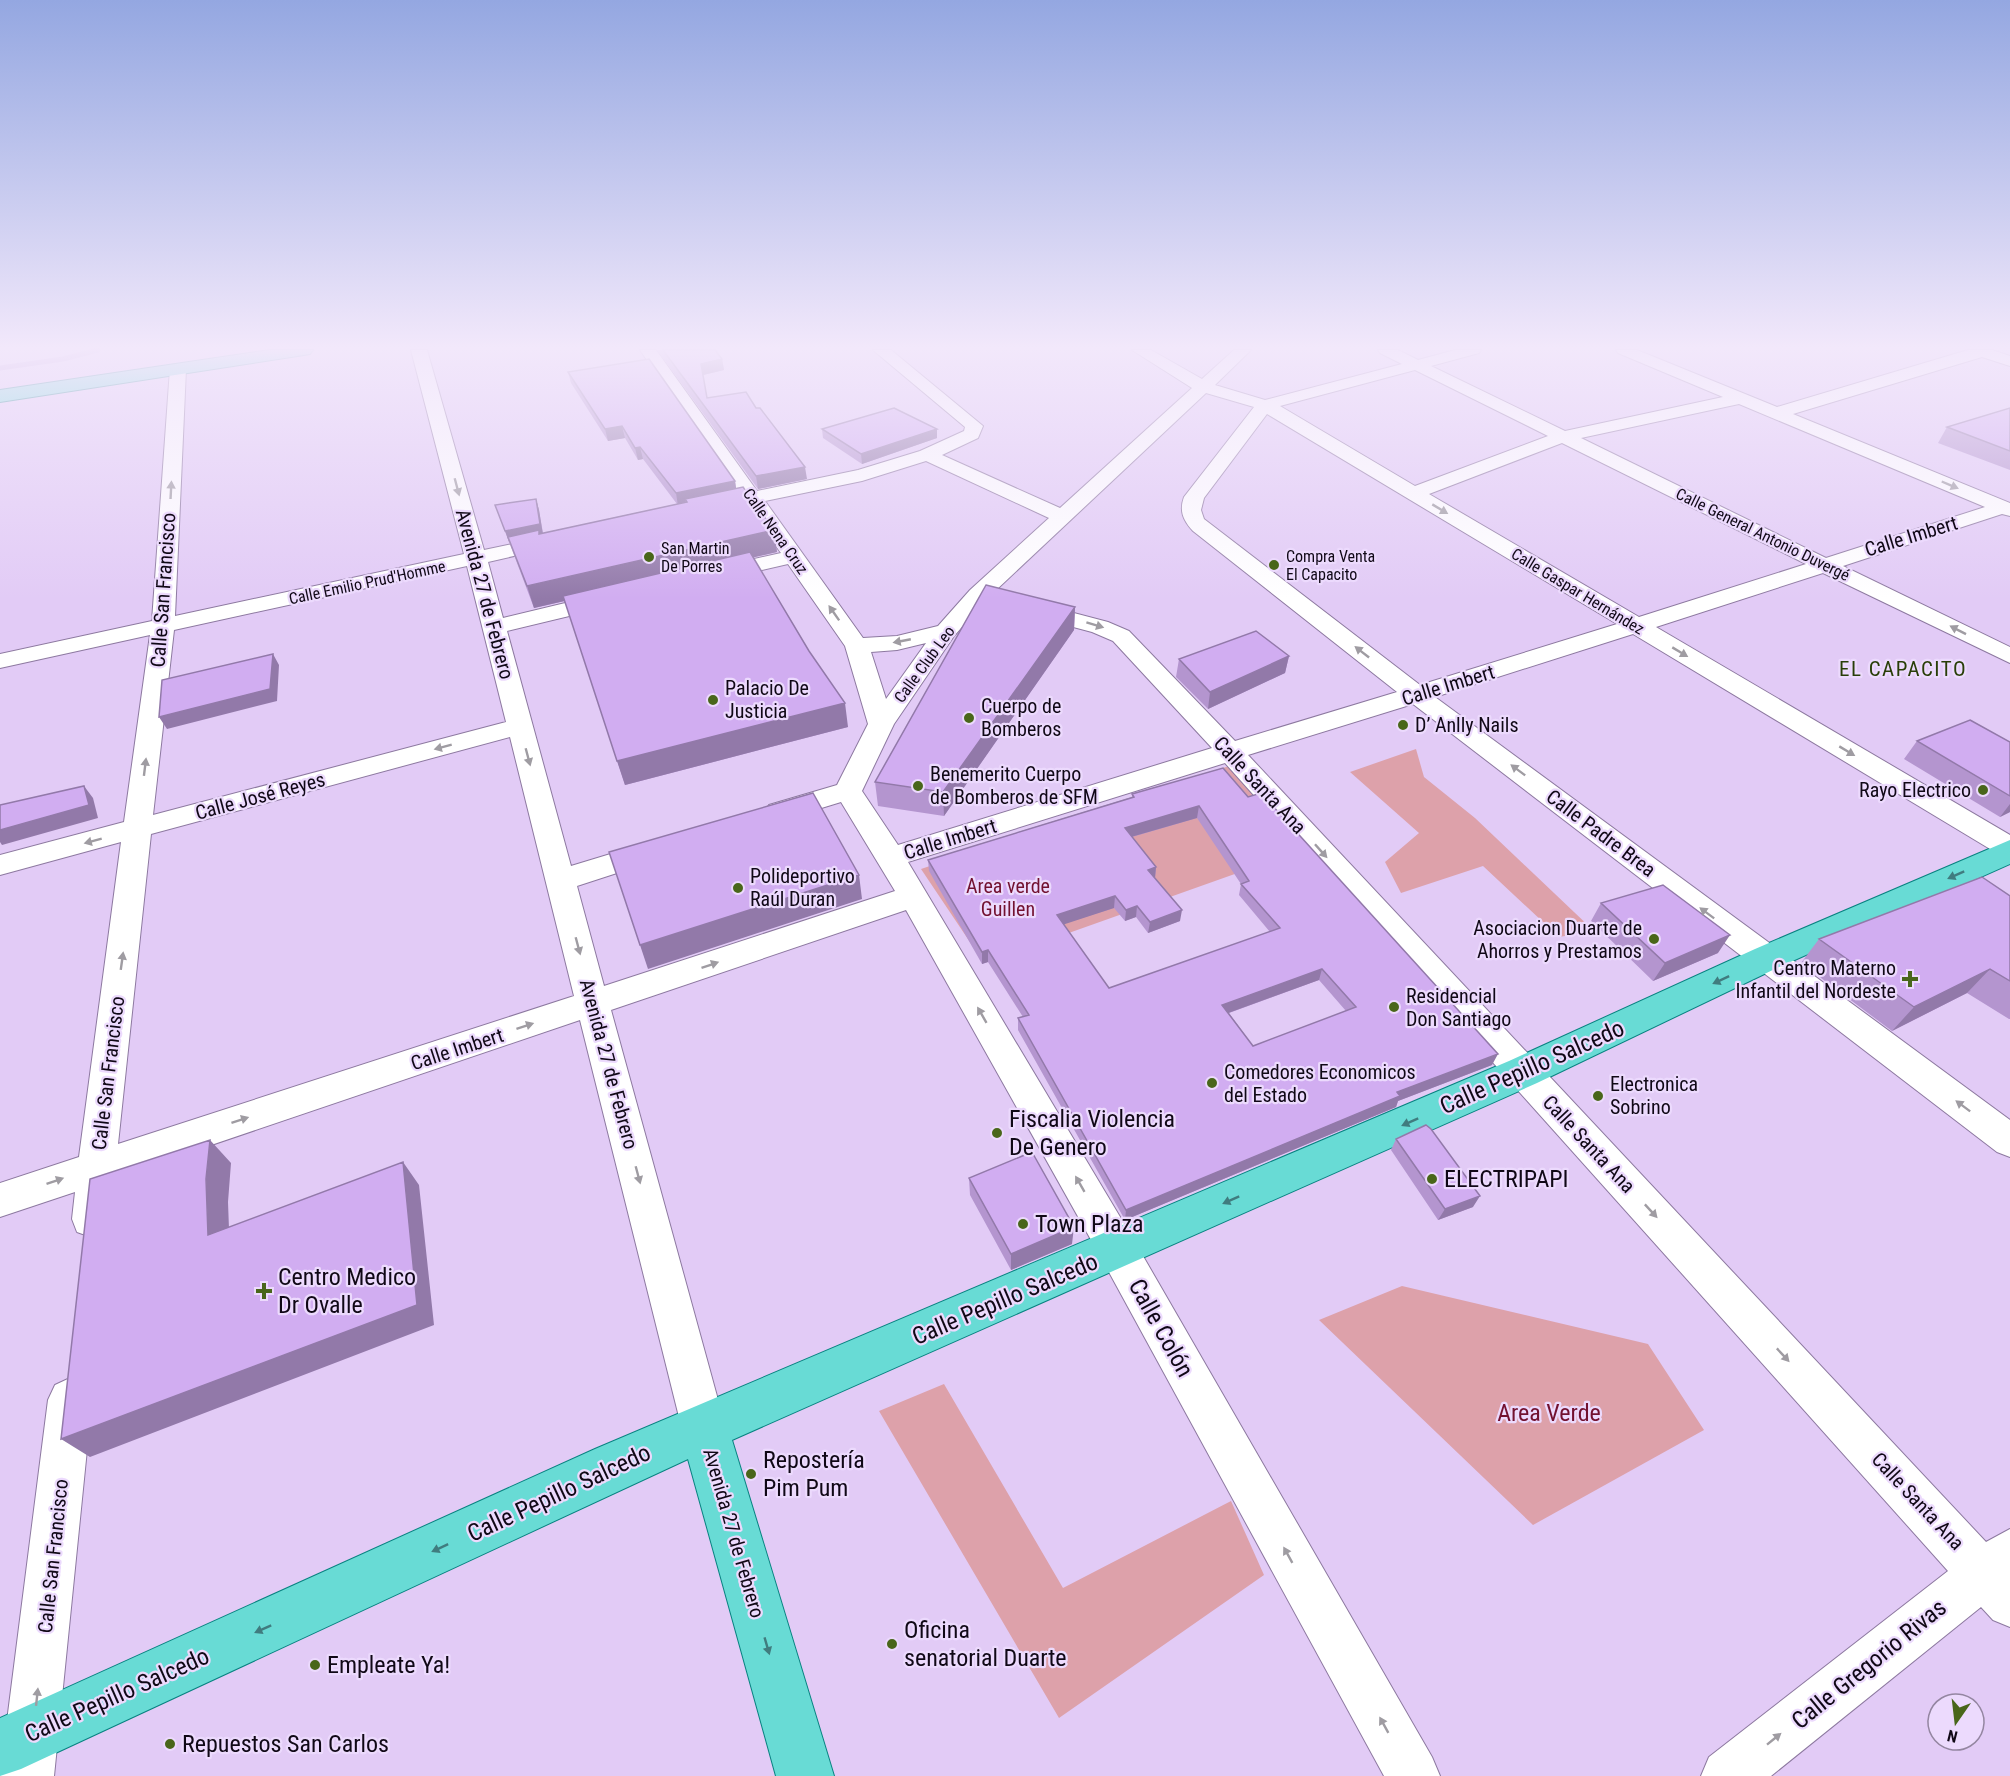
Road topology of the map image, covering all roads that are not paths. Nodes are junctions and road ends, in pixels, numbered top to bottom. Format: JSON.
{"nodes":[{"id":1,"x":174,"y":433,"type":"edge"},
{"id":2,"x":442,"y":433,"type":"edge"},
{"id":3,"x":707,"y":433,"type":"edge"},
{"id":4,"x":973,"y":433,"type":"edge"},
{"id":5,"x":1152,"y":433,"type":"edge"},
{"id":6,"x":1243,"y":433,"type":"edge"},
{"id":7,"x":1311,"y":433,"type":"edge"},
{"id":8,"x":1555,"y":433,"type":"edge"},
{"id":9,"x":1582,"y":433,"type":"edge"},
{"id":10,"x":1825,"y":433,"type":"edge"},
{"id":11,"x":1563,"y":437,"type":"junction"},
{"id":12,"x":927,"y":455,"type":"junction"},
{"id":13,"x":1413,"y":493,"type":"junction"},
{"id":14,"x":753,"y":497,"type":"junction"},
{"id":15,"x":2007,"y":508,"type":"edge"},
{"id":16,"x":695,"y":510,"type":"edge"},
{"id":17,"x":1060,"y":516,"type":"junction"},
{"id":18,"x":568,"y":538,"type":"edge"},
{"id":19,"x":794,"y":556,"type":"junction"},
{"id":20,"x":476,"y":558,"type":"junction"},
{"id":21,"x":1824,"y":563,"type":"junction"},
{"id":22,"x":702,"y":578,"type":"edge"},
{"id":23,"x":633,"y":594,"type":"edge"},
{"id":24,"x":978,"y":595,"type":"junction"},
{"id":25,"x":163,"y":626,"type":"junction"},
{"id":26,"x":1636,"y":626,"type":"junction"},
{"id":27,"x":494,"y":627,"type":"junction"},
{"id":28,"x":946,"y":632,"type":"junction"},
{"id":29,"x":857,"y":646,"type":"junction"},
{"id":30,"x":2010,"y":656,"type":"edge"},
{"id":31,"x":0,"y":661,"type":"edge"},
{"id":32,"x":1417,"y":694,"type":"junction"},
{"id":33,"x":881,"y":724,"type":"junction"},
{"id":34,"x":520,"y":726,"type":"junction"},
{"id":35,"x":1231,"y":753,"type":"junction"},
{"id":36,"x":848,"y":790,"type":"junction"},
{"id":37,"x":758,"y":818,"type":"edge"},
{"id":38,"x":138,"y":829,"type":"junction"},
{"id":39,"x":680,"y":843,"type":"edge"},
{"id":40,"x":2010,"y":849,"type":"edge"},
{"id":41,"x":891,"y":857,"type":"junction"},
{"id":42,"x":0,"y":865,"type":"edge"},
{"id":43,"x":561,"y":880,"type":"junction"},
{"id":44,"x":914,"y":896,"type":"junction"},
{"id":45,"x":1767,"y":958,"type":"junction"},
{"id":46,"x":593,"y":1004,"type":"junction"},
{"id":47,"x":1523,"y":1072,"type":"junction"},
{"id":48,"x":2010,"y":1141,"type":"edge"},
{"id":49,"x":97,"y":1167,"type":"junction"},
{"id":50,"x":0,"y":1200,"type":"edge"},
{"id":51,"x":87,"y":1250,"type":"edge"},
{"id":52,"x":1118,"y":1250,"type":"junction"},
{"id":53,"x":74,"y":1368,"type":"edge"},
{"id":54,"x":704,"y":1429,"type":"junction"},
{"id":55,"x":2001,"y":1576,"type":"edge"},
{"id":56,"x":20,"y":1753,"type":"edge"},
{"id":57,"x":805,"y":1776,"type":"edge"},
{"id":58,"x":1413,"y":1776,"type":"edge"},
{"id":59,"x":1728,"y":1776,"type":"edge"}],
"edges":[{"from":25,"to":1,"type":"street","name":"Calle San Francisco","one_way":true},
{"from":2,"to":20,"type":"street","name":"Avenida 27 de Febrero","one_way":true},
{"from":3,"to":14,"type":"street","name":"Calle Nena Cruz"},
{"from":4,"to":12,"type":"street"},
{"from":5,"to":17,"type":"street","name":"Calle Club Leo"},
{"from":32,"to":6,"type":"street","name":"Calle Padre Brea","one_way":true},
{"from":7,"to":13,"type":"street","name":"Calle Gaspar Hernández"},
{"from":8,"to":11,"type":"street","name":"Calle General Antonio Duvergé"},
{"from":9,"to":11,"type":"street"},
{"from":10,"to":15,"type":"street","one_way":true},
{"from":11,"to":13,"type":"street"},
{"from":11,"to":21,"type":"street","name":"Calle General Antonio Duvergé"},
{"from":12,"to":14,"type":"street"},
{"from":12,"to":17,"type":"street"},
{"from":13,"to":26,"type":"street","name":"Calle Gaspar Hernández","one_way":true},
{"from":14,"to":16,"type":"street"},
{"from":14,"to":19,"type":"street","name":"Calle Nena Cruz"},
{"from":15,"to":21,"type":"street","name":"Calle Imbert"},
{"from":17,"to":24,"type":"street","name":"Calle Club Leo"},
{"from":18,"to":20,"type":"street","name":"Calle Emilio Prud'Homme"},
{"from":19,"to":22,"type":"street"},
{"from":29,"to":19,"type":"street","name":"Calle Nena Cruz","one_way":true},
{"from":20,"to":25,"type":"street","name":"Calle Emilio Prud'Homme"},
{"from":20,"to":27,"type":"street","name":"Avenida 27 de Febrero"},
{"from":21,"to":26,"type":"street","name":"Calle Imbert"},
{"from":30,"to":21,"type":"street","name":"Calle General Antonio Duvergé","one_way":true},
{"from":23,"to":27,"type":"street"},
{"from":24,"to":28,"type":"street","name":"Calle Club Leo"},
{"from":24,"to":35,"type":"street","name":"Calle Santa Ana","one_way":true},
{"from":25,"to":31,"type":"street","name":"Calle Emilio Prud'Homme"},
{"from":38,"to":25,"type":"street","name":"Calle San Francisco","one_way":true},
{"from":26,"to":32,"type":"street","name":"Calle Imbert"},
{"from":26,"to":40,"type":"street","name":"Calle Gaspar Hernández","one_way":true},
{"from":27,"to":34,"type":"street","name":"Avenida 27 de Febrero"},
{"from":28,"to":29,"type":"street","one_way":true},
{"from":28,"to":33,"type":"street","name":"Calle Club Leo"},
{"from":29,"to":33,"type":"street","name":"Calle Nena Cruz"},
{"from":32,"to":35,"type":"street","name":"Calle Imbert"},
{"from":45,"to":32,"type":"street","name":"Calle Padre Brea","one_way":true},
{"from":33,"to":36,"type":"street","name":"Calle Club Leo"},
{"from":34,"to":38,"type":"street","name":"Calle José Reyes","one_way":true},
{"from":34,"to":43,"type":"street","name":"Avenida 27 de Febrero","one_way":true},
{"from":35,"to":41,"type":"street","name":"Calle Imbert"},
{"from":35,"to":47,"type":"street","name":"Calle Santa Ana","one_way":true},
{"from":36,"to":37,"type":"street"},
{"from":36,"to":41,"type":"street","name":"Calle Colón"},
{"from":38,"to":42,"type":"street","name":"Calle José Reyes","one_way":true},
{"from":49,"to":38,"type":"street","name":"Calle San Francisco","one_way":true},
{"from":39,"to":43,"type":"street"},
{"from":40,"to":45,"type":"main road","name":"Calle Pepillo Salcedo","one_way":true},
{"from":41,"to":44,"type":"street","name":"Calle Colón"},
{"from":43,"to":46,"type":"street","name":"Avenida 27 de Febrero","one_way":true},
{"from":46,"to":44,"type":"street","name":"Calle Imbert","one_way":true},
{"from":52,"to":44,"type":"street","name":"Calle Colón","one_way":true},
{"from":45,"to":47,"type":"main road","name":"Calle Pepillo Salcedo","one_way":true},
{"from":48,"to":45,"type":"street","name":"Calle Padre Brea","one_way":true},
{"from":49,"to":46,"type":"street","name":"Calle Imbert","one_way":true},
{"from":46,"to":54,"type":"street","name":"Avenida 27 de Febrero","one_way":true},
{"from":47,"to":52,"type":"main road","name":"Calle Pepillo Salcedo","one_way":true},
{"from":47,"to":55,"type":"street","name":"Calle Santa Ana","one_way":true},
{"from":50,"to":49,"type":"street","name":"Calle Imbert","one_way":true},
{"from":49,"to":51,"type":"street","name":"Calle San Francisco"},
{"from":52,"to":54,"type":"main road","name":"Calle Pepillo Salcedo"},
{"from":58,"to":52,"type":"street","name":"Calle Colón","one_way":true},
{"from":56,"to":53,"type":"street","name":"Calle San Francisco","one_way":true},
{"from":54,"to":56,"type":"main road","name":"Calle Pepillo Salcedo","one_way":true},
{"from":54,"to":57,"type":"main road","name":"Avenida 27 de Febrero","one_way":true},
{"from":59,"to":55,"type":"street","name":"Calle Gregorio Rivas","one_way":true}]}
